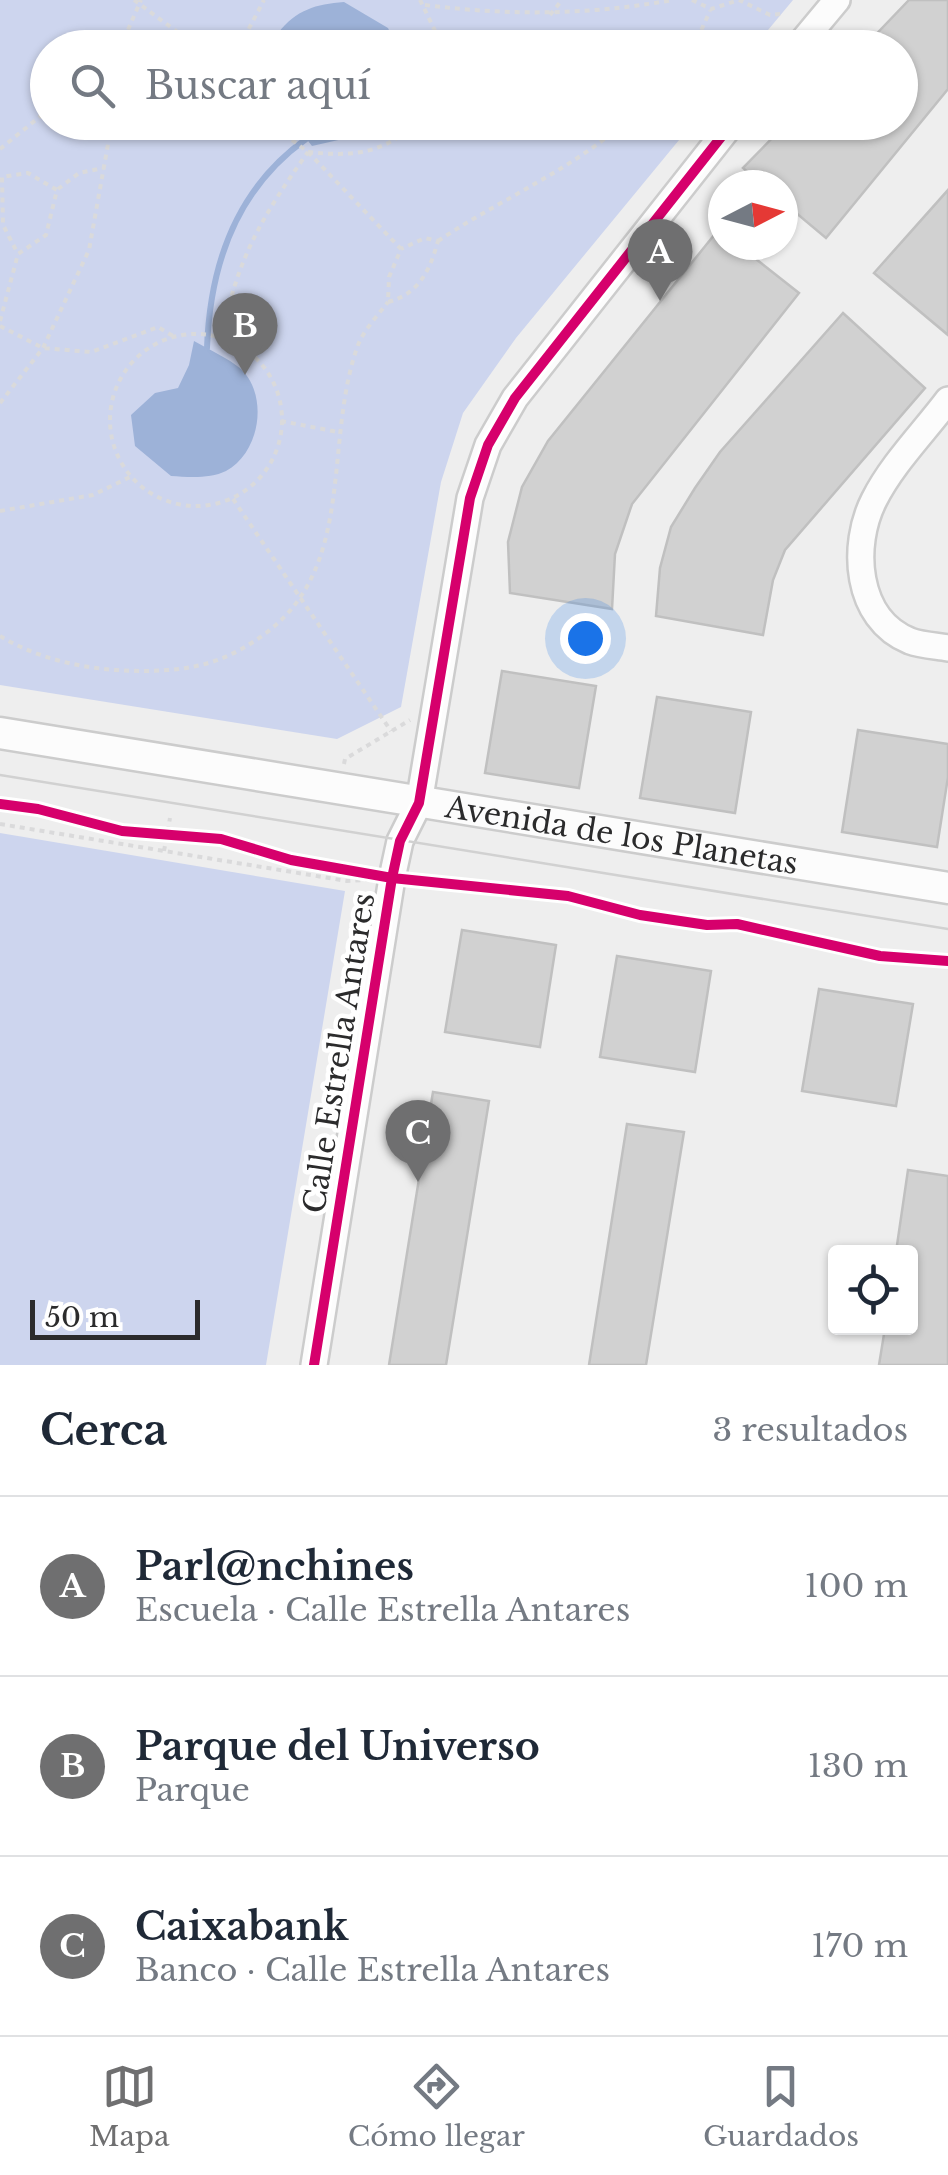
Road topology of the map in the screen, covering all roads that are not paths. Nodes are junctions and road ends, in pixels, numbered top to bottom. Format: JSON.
{"nodes":[{"id":1,"x":838,"y":0,"type":"edge"},
{"id":2,"x":812,"y":30,"type":"edge"},
{"id":3,"x":720,"y":140,"type":"edge"},
{"id":4,"x":948,"y":400,"type":"edge"},
{"id":5,"x":948,"y":648,"type":"edge"},
{"id":6,"x":0,"y":734,"type":"edge"},
{"id":7,"x":419,"y":803,"type":"junction"},
{"id":8,"x":948,"y":888,"type":"edge"},
{"id":9,"x":314,"y":1365,"type":"edge"}],
"edges":[{"from":1,"to":2,"type":"street"},
{"from":3,"to":7,"type":"street","name":"Calle Estrella Antares"},
{"from":4,"to":5,"type":"street"},
{"from":6,"to":7,"type":"street","name":"Avenida de los Planetas"},
{"from":7,"to":8,"type":"street","name":"Avenida de los Planetas"},
{"from":7,"to":9,"type":"street","name":"Calle Estrella Antares"}]}
